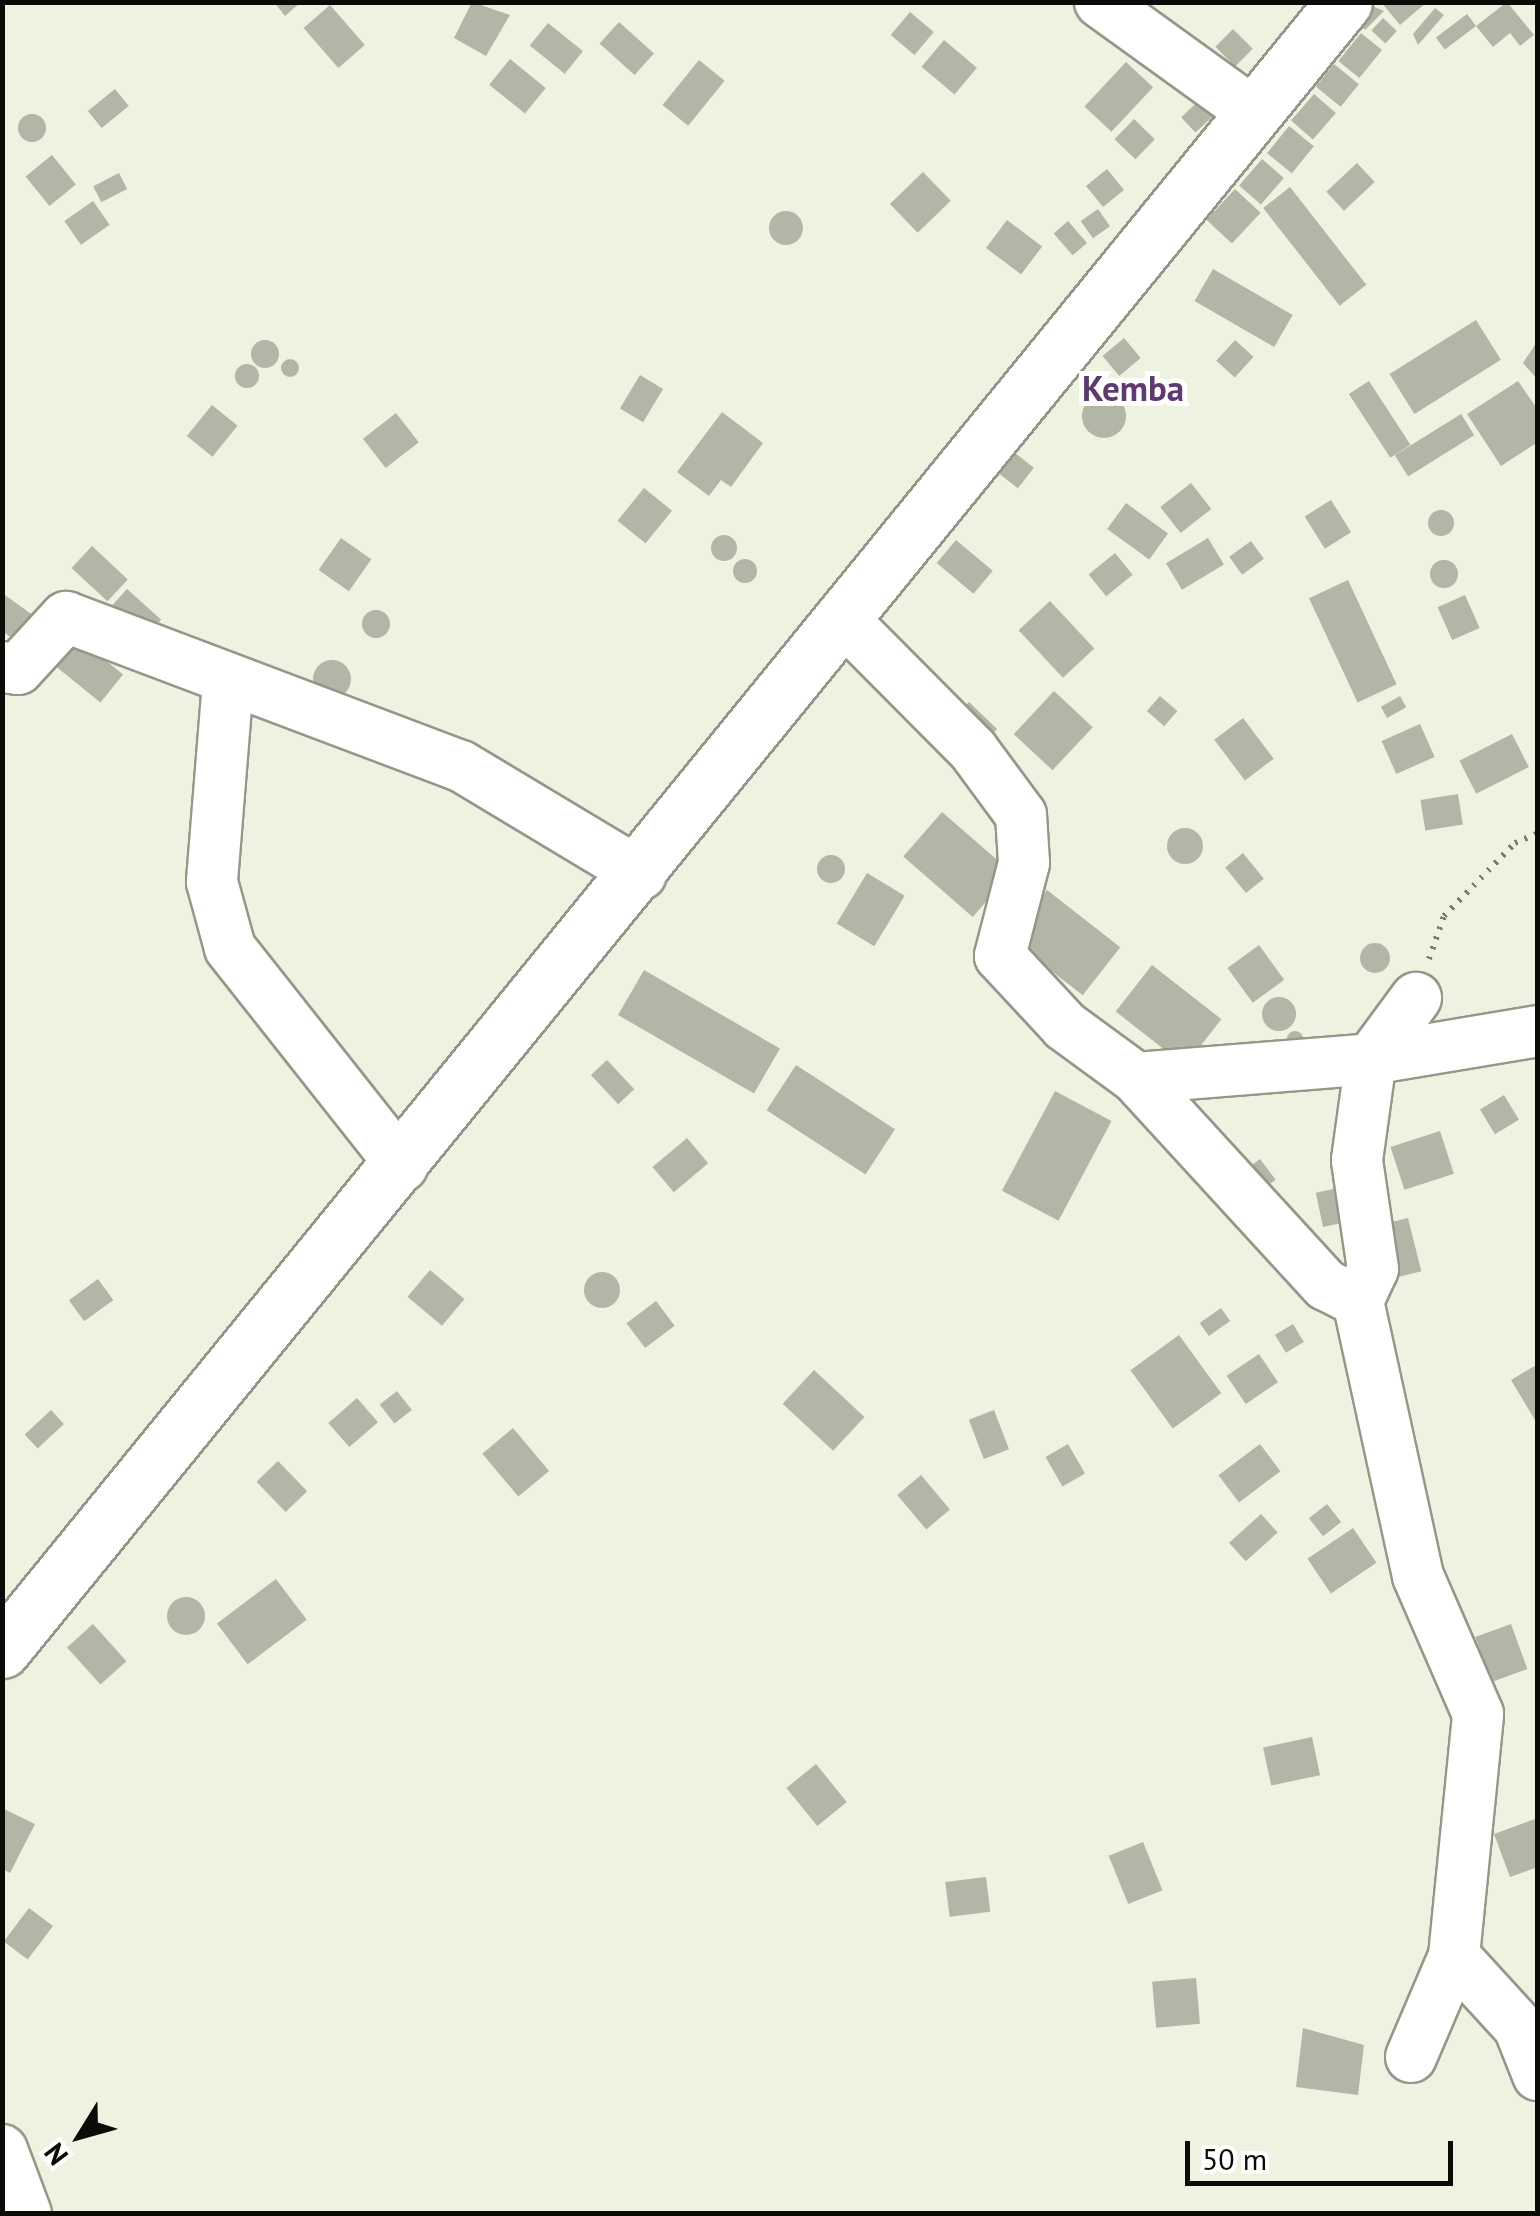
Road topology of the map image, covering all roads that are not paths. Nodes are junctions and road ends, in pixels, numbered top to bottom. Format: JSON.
{"nodes":[{"id":1,"x":1100,"y":2,"type":"edge"},
{"id":2,"x":1344,"y":2,"type":"edge"},
{"id":3,"x":1251,"y":112,"type":"junction"},
{"id":4,"x":841,"y":617,"type":"junction"},
{"id":5,"x":2,"y":667,"type":"edge"},
{"id":6,"x":228,"y":682,"type":"junction"},
{"id":7,"x":641,"y":874,"type":"junction"},
{"id":8,"x":1416,"y":998,"type":"road end"},
{"id":9,"x":1538,"y":1031,"type":"edge"},
{"id":10,"x":1371,"y":1059,"type":"junction"},
{"id":11,"x":1136,"y":1078,"type":"junction"},
{"id":12,"x":402,"y":1166,"type":"junction"},
{"id":13,"x":1358,"y":1301,"type":"junction"},
{"id":14,"x":2,"y":1650,"type":"edge"},
{"id":15,"x":1454,"y":1956,"type":"junction"},
{"id":16,"x":1411,"y":2057,"type":"dead end"},
{"id":17,"x":1538,"y":2075,"type":"edge"},
{"id":18,"x":2,"y":2150,"type":"edge"},
{"id":19,"x":26,"y":2214,"type":"edge"}],
"edges":[{"from":1,"to":3,"type":"street"},
{"from":2,"to":3,"type":"main road"},
{"from":3,"to":4,"type":"main road"},
{"from":4,"to":7,"type":"main road"},
{"from":4,"to":11,"type":"street"},
{"from":5,"to":6,"type":"street"},
{"from":6,"to":7,"type":"street"},
{"from":6,"to":12,"type":"street"},
{"from":7,"to":12,"type":"main road"},
{"from":8,"to":10,"type":"street"},
{"from":9,"to":10,"type":"street"},
{"from":10,"to":11,"type":"street"},
{"from":10,"to":13,"type":"street"},
{"from":11,"to":13,"type":"street"},
{"from":12,"to":14,"type":"main road"},
{"from":13,"to":15,"type":"street"},
{"from":15,"to":16,"type":"street"},
{"from":15,"to":17,"type":"street"},
{"from":18,"to":19,"type":"street"}]}
